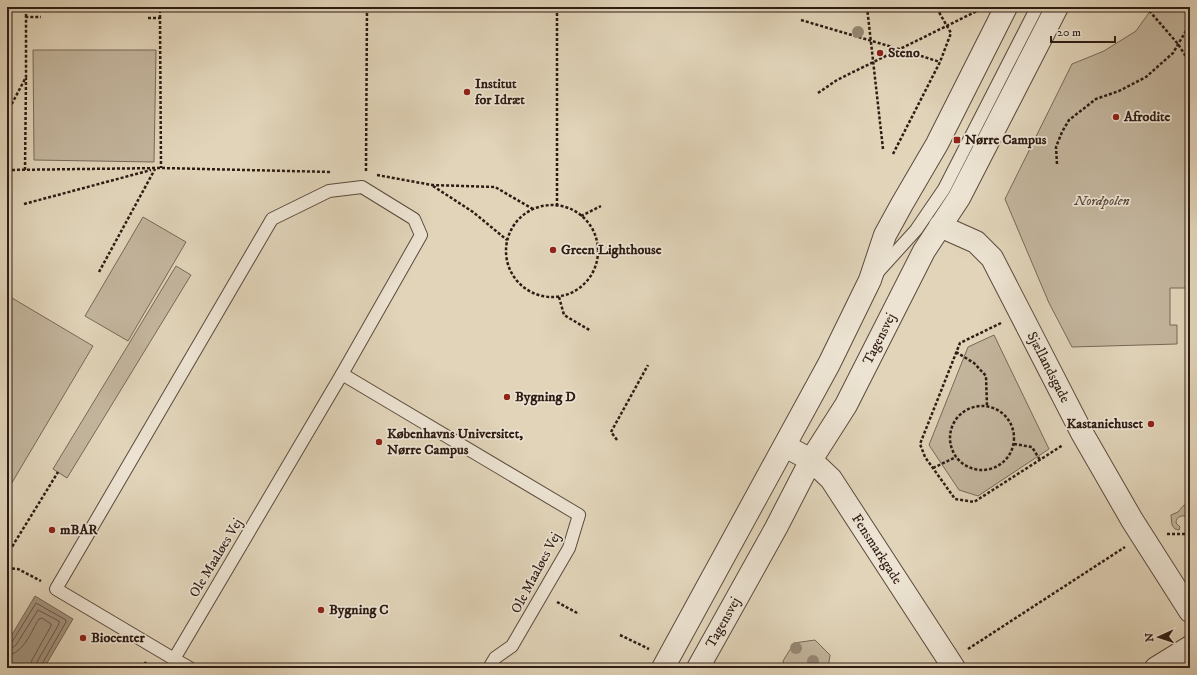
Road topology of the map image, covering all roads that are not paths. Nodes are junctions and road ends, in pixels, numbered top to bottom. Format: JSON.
{"nodes":[{"id":1,"x":1006,"y":7,"type":"edge"},
{"id":2,"x":1038,"y":7,"type":"edge"},
{"id":3,"x":1057,"y":7,"type":"edge"},
{"id":4,"x":940,"y":226,"type":"junction"},
{"id":5,"x":870,"y":280,"type":"junction"},
{"id":6,"x":342,"y":374,"type":"junction"},
{"id":7,"x":785,"y":446,"type":"junction"},
{"id":8,"x":811,"y":460,"type":"junction"},
{"id":9,"x":1190,"y":611,"type":"edge"},
{"id":10,"x":1190,"y":647,"type":"edge"},
{"id":11,"x":174,"y":659,"type":"junction"},
{"id":12,"x":665,"y":664,"type":"edge"},
{"id":13,"x":952,"y":664,"type":"edge"},
{"id":14,"x":190,"y":668,"type":"edge"},
{"id":15,"x":489,"y":668,"type":"edge"},
{"id":16,"x":698,"y":668,"type":"edge"},
{"id":17,"x":1156,"y":668,"type":"edge"}],
"edges":[{"from":1,"to":5,"type":"street"},
{"from":2,"to":5,"type":"lane"},
{"from":3,"to":4,"type":"street","name":"Tagensvej"},
{"from":4,"to":8,"type":"street","name":"Tagensvej"},
{"from":4,"to":9,"type":"street","name":"Sjællandsgade"},
{"from":5,"to":7,"type":"street"},
{"from":6,"to":11,"type":"lane","name":"Ole Maaløes Vej"},
{"from":6,"to":11,"type":"lane","name":"Ole Maaløes Vej"},
{"from":6,"to":15,"type":"lane","name":"Ole Maaløes Vej"},
{"from":7,"to":8,"type":"street","name":"Fensmarkgade"},
{"from":7,"to":12,"type":"street"},
{"from":8,"to":13,"type":"street","name":"Fensmarkgade"},
{"from":8,"to":16,"type":"street","name":"Tagensvej"},
{"from":10,"to":17,"type":"street"},
{"from":11,"to":14,"type":"lane"}]}
